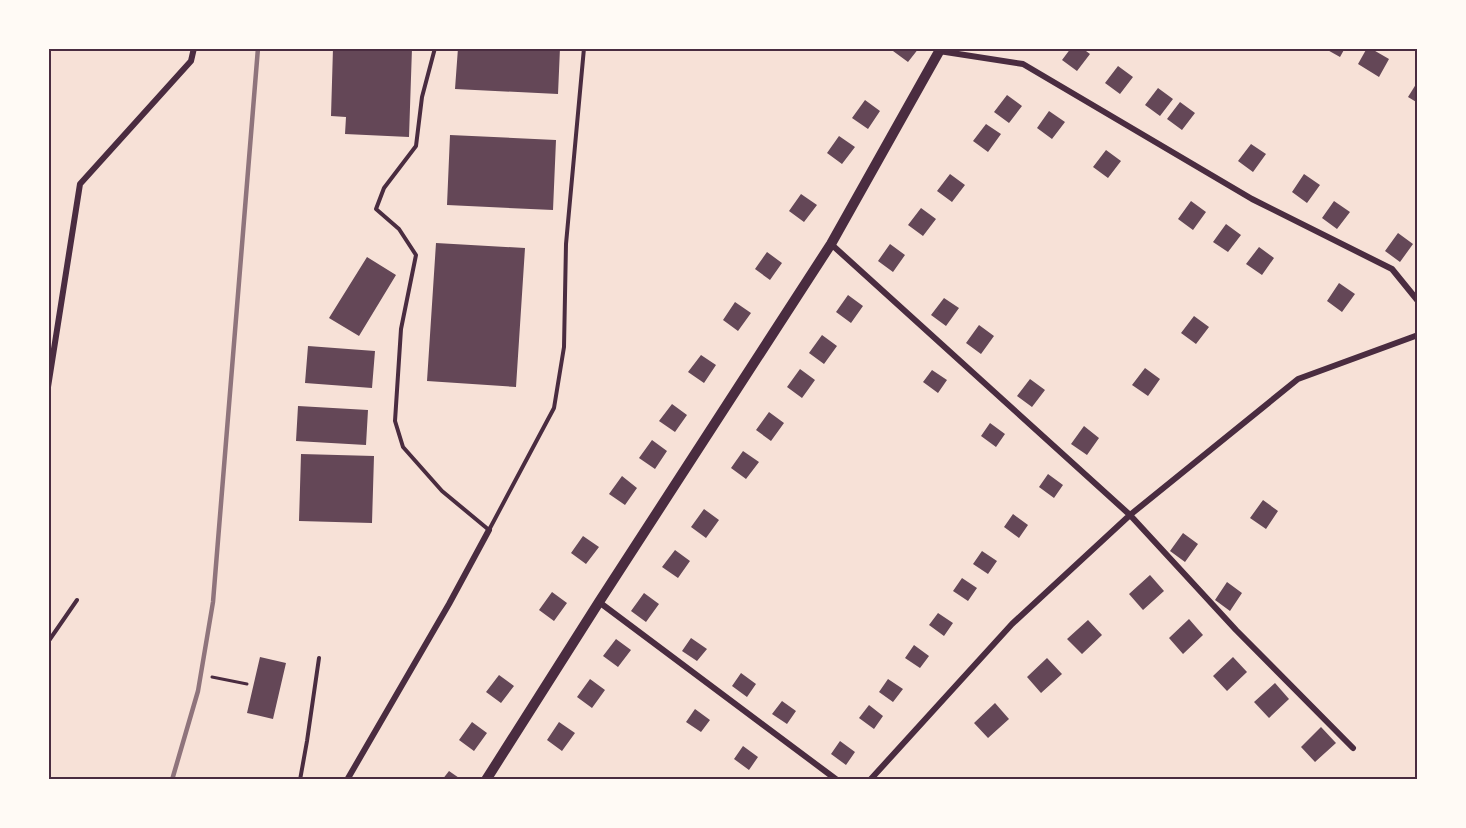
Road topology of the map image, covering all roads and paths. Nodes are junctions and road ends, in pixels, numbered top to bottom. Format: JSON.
{"nodes":[{"id":1,"x":189,"y":48,"type":"edge"},
{"id":2,"x":194,"y":48,"type":"edge"},
{"id":3,"x":435,"y":48,"type":"edge"},
{"id":4,"x":584,"y":48,"type":"edge"},
{"id":5,"x":940,"y":50,"type":"edge"},
{"id":6,"x":191,"y":61,"type":"junction"},
{"id":7,"x":831,"y":244,"type":"junction"},
{"id":8,"x":1418,"y":301,"type":"edge"},
{"id":9,"x":1418,"y":335,"type":"edge"},
{"id":10,"x":48,"y":387,"type":"edge"},
{"id":11,"x":1130,"y":515,"type":"junction"},
{"id":12,"x":489,"y":530,"type":"junction"},
{"id":13,"x":76,"y":600,"type":"dead end"},
{"id":14,"x":599,"y":602,"type":"junction"},
{"id":15,"x":48,"y":642,"type":"edge"},
{"id":16,"x":319,"y":657,"type":"dead end"},
{"id":17,"x":212,"y":677,"type":"dead end"},
{"id":18,"x":247,"y":684,"type":"dead end"},
{"id":19,"x":1353,"y":748,"type":"dead end"},
{"id":20,"x":300,"y":780,"type":"edge"},
{"id":21,"x":347,"y":780,"type":"edge"},
{"id":22,"x":486,"y":780,"type":"edge"},
{"id":23,"x":837,"y":780,"type":"edge"},
{"id":24,"x":870,"y":780,"type":"edge"}],
"edges":[{"from":1,"to":6,"type":"street"},
{"from":2,"to":6,"type":"street"},
{"from":3,"to":12,"type":"lane"},
{"from":4,"to":12,"type":"lane"},
{"from":5,"to":7,"type":"main road"},
{"from":5,"to":8,"type":"street"},
{"from":6,"to":10,"type":"street"},
{"from":7,"to":11,"type":"street"},
{"from":7,"to":14,"type":"main road"},
{"from":9,"to":11,"type":"street"},
{"from":11,"to":19,"type":"street"},
{"from":11,"to":24,"type":"street"},
{"from":12,"to":21,"type":"street"},
{"from":13,"to":15,"type":"lane"},
{"from":14,"to":22,"type":"main road"},
{"from":14,"to":23,"type":"street"},
{"from":16,"to":20,"type":"lane"},
{"from":17,"to":18,"type":"path"}]}
